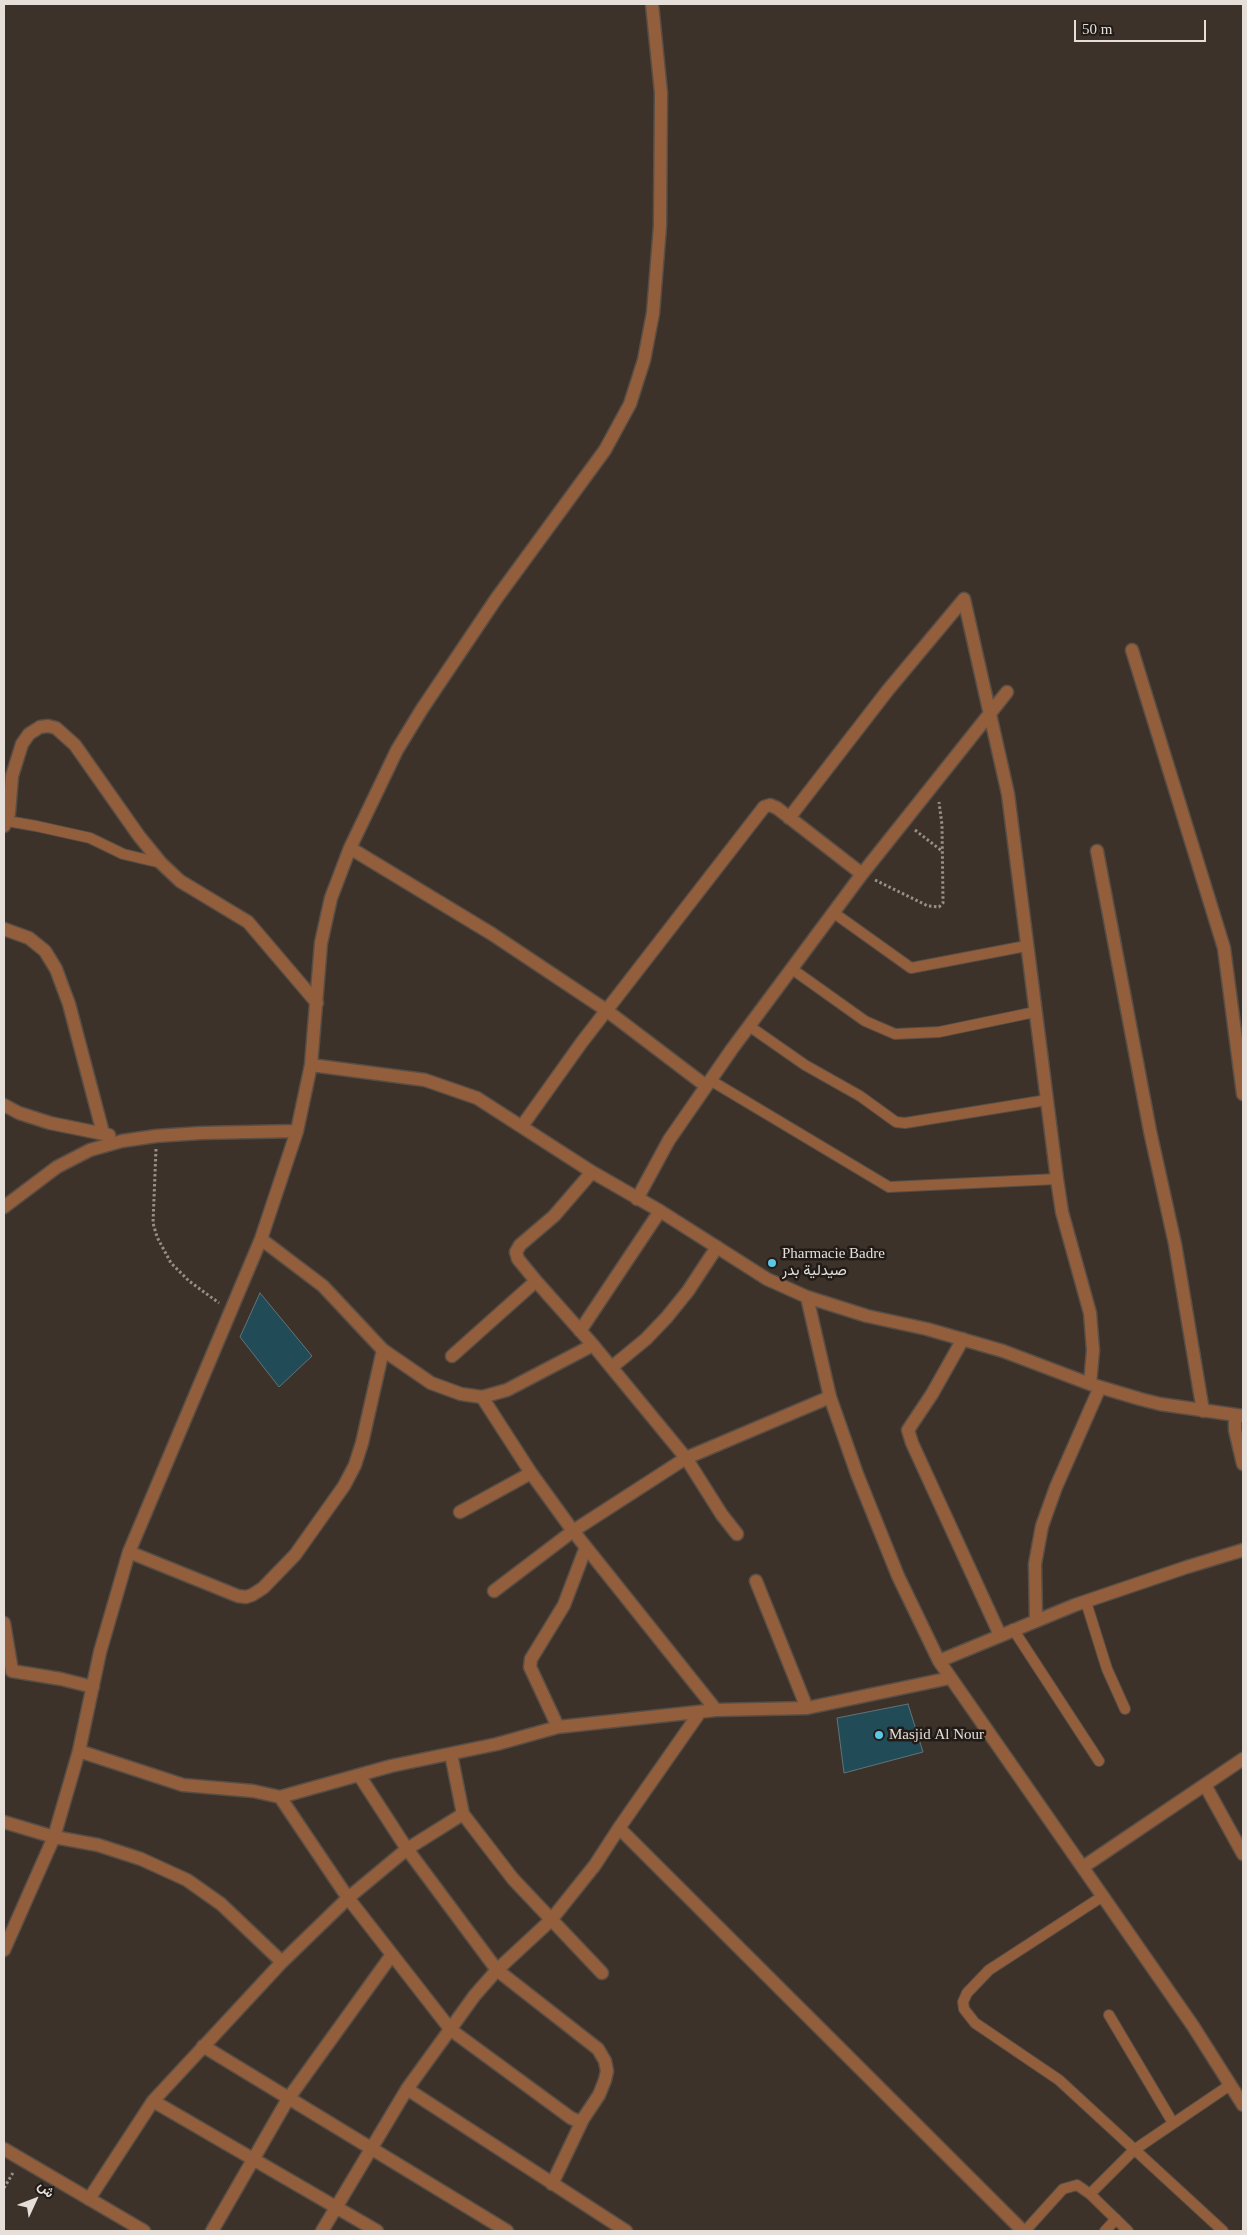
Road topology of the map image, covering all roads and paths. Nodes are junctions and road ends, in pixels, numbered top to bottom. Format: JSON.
{"nodes":[{"id":1,"x":652,"y":4,"type":"edge"},
{"id":2,"x":1132,"y":650,"type":"dead end"},
{"id":3,"x":1007,"y":692,"type":"dead end"},
{"id":4,"x":991,"y":712,"type":"junction"},
{"id":5,"x":936,"y":781,"type":"junction"},
{"id":6,"x":789,"y":818,"type":"junction"},
{"id":7,"x":905,"y":822,"type":"junction"},
{"id":8,"x":5,"y":824,"type":"edge"},
{"id":9,"x":350,"y":848,"type":"junction"},
{"id":10,"x":1097,"y":850,"type":"dead end"},
{"id":11,"x":942,"y":851,"type":"junction"},
{"id":12,"x":161,"y":863,"type":"junction"},
{"id":13,"x":862,"y":874,"type":"junction"},
{"id":14,"x":834,"y":913,"type":"junction"},
{"id":15,"x":4,"y":930,"type":"edge"},
{"id":16,"x":1026,"y":946,"type":"junction"},
{"id":17,"x":792,"y":969,"type":"junction"},
{"id":18,"x":317,"y":1003,"type":"junction"},
{"id":19,"x":606,"y":1010,"type":"junction"},
{"id":20,"x":1035,"y":1012,"type":"junction"},
{"id":21,"x":749,"y":1026,"type":"junction"},
{"id":22,"x":311,"y":1065,"type":"junction"},
{"id":23,"x":708,"y":1083,"type":"junction"},
{"id":24,"x":1243,"y":1094,"type":"edge"},
{"id":25,"x":1047,"y":1100,"type":"junction"},
{"id":26,"x":4,"y":1105,"type":"edge"},
{"id":27,"x":522,"y":1126,"type":"junction"},
{"id":28,"x":297,"y":1131,"type":"junction"},
{"id":29,"x":104,"y":1133,"type":"junction"},
{"id":30,"x":156,"y":1136,"type":"junction"},
{"id":31,"x":122,"y":1141,"type":"junction"},
{"id":32,"x":592,"y":1172,"type":"junction"},
{"id":33,"x":1057,"y":1179,"type":"junction"},
{"id":34,"x":637,"y":1198,"type":"junction"},
{"id":35,"x":4,"y":1207,"type":"edge"},
{"id":36,"x":660,"y":1211,"type":"junction"},
{"id":37,"x":261,"y":1240,"type":"junction"},
{"id":38,"x":717,"y":1248,"type":"junction"},
{"id":39,"x":536,"y":1281,"type":"junction"},
{"id":40,"x":807,"y":1297,"type":"junction"},
{"id":41,"x":230,"y":1311,"type":"junction"},
{"id":42,"x":580,"y":1331,"type":"junction"},
{"id":43,"x":963,"y":1339,"type":"junction"},
{"id":44,"x":593,"y":1345,"type":"junction"},
{"id":45,"x":383,"y":1350,"type":"junction"},
{"id":46,"x":452,"y":1356,"type":"dead end"},
{"id":47,"x":612,"y":1367,"type":"junction"},
{"id":48,"x":1095,"y":1385,"type":"junction"},
{"id":49,"x":482,"y":1396,"type":"junction"},
{"id":50,"x":830,"y":1397,"type":"junction"},
{"id":51,"x":1203,"y":1411,"type":"junction"},
{"id":52,"x":1239,"y":1416,"type":"edge"},
{"id":53,"x":686,"y":1458,"type":"junction"},
{"id":54,"x":1243,"y":1464,"type":"edge"},
{"id":55,"x":531,"y":1472,"type":"junction"},
{"id":56,"x":460,"y":1512,"type":"dead end"},
{"id":57,"x":573,"y":1531,"type":"junction"},
{"id":58,"x":737,"y":1534,"type":"dead end"},
{"id":59,"x":586,"y":1547,"type":"junction"},
{"id":60,"x":1243,"y":1550,"type":"edge"},
{"id":61,"x":129,"y":1552,"type":"junction"},
{"id":62,"x":756,"y":1581,"type":"dead end"},
{"id":63,"x":494,"y":1591,"type":"dead end"},
{"id":64,"x":1086,"y":1602,"type":"junction"},
{"id":65,"x":1036,"y":1620,"type":"junction"},
{"id":66,"x":4,"y":1623,"type":"edge"},
{"id":67,"x":1013,"y":1629,"type":"junction"},
{"id":68,"x":1000,"y":1634,"type":"junction"},
{"id":69,"x":939,"y":1661,"type":"junction"},
{"id":70,"x":8,"y":1672,"type":"edge"},
{"id":71,"x":950,"y":1678,"type":"junction"},
{"id":72,"x":93,"y":1687,"type":"junction"},
{"id":73,"x":807,"y":1708,"type":"junction"},
{"id":74,"x":1125,"y":1709,"type":"dead end"},
{"id":75,"x":716,"y":1710,"type":"junction"},
{"id":76,"x":700,"y":1712,"type":"junction"},
{"id":77,"x":558,"y":1727,"type":"junction"},
{"id":78,"x":79,"y":1751,"type":"junction"},
{"id":79,"x":451,"y":1754,"type":"junction"},
{"id":80,"x":1243,"y":1759,"type":"edge"},
{"id":81,"x":1099,"y":1761,"type":"dead end"},
{"id":82,"x":359,"y":1775,"type":"junction"},
{"id":83,"x":1205,"y":1785,"type":"junction"},
{"id":84,"x":280,"y":1797,"type":"junction"},
{"id":85,"x":463,"y":1814,"type":"junction"},
{"id":86,"x":4,"y":1822,"type":"edge"},
{"id":87,"x":619,"y":1828,"type":"junction"},
{"id":88,"x":54,"y":1837,"type":"junction"},
{"id":89,"x":407,"y":1849,"type":"junction"},
{"id":90,"x":1243,"y":1854,"type":"edge"},
{"id":91,"x":1083,"y":1867,"type":"junction"},
{"id":92,"x":1103,"y":1896,"type":"junction"},
{"id":93,"x":348,"y":1898,"type":"junction"},
{"id":94,"x":551,"y":1920,"type":"junction"},
{"id":95,"x":4,"y":1950,"type":"edge"},
{"id":96,"x":391,"y":1956,"type":"junction"},
{"id":97,"x":282,"y":1962,"type":"junction"},
{"id":98,"x":496,"y":1970,"type":"junction"},
{"id":99,"x":602,"y":1973,"type":"dead end"},
{"id":100,"x":1109,"y":2015,"type":"dead end"},
{"id":101,"x":451,"y":2030,"type":"junction"},
{"id":102,"x":203,"y":2046,"type":"junction"},
{"id":103,"x":1230,"y":2084,"type":"junction"},
{"id":104,"x":407,"y":2090,"type":"junction"},
{"id":105,"x":288,"y":2099,"type":"junction"},
{"id":106,"x":153,"y":2101,"type":"junction"},
{"id":107,"x":1243,"y":2106,"type":"edge"},
{"id":108,"x":583,"y":2119,"type":"junction"},
{"id":109,"x":1173,"y":2123,"type":"junction"},
{"id":110,"x":4,"y":2150,"type":"edge"},
{"id":111,"x":371,"y":2150,"type":"junction"},
{"id":112,"x":1134,"y":2150,"type":"junction"},
{"id":113,"x":252,"y":2158,"type":"junction"},
{"id":114,"x":21,"y":2160,"type":"junction"},
{"id":115,"x":552,"y":2184,"type":"junction"},
{"id":116,"x":4,"y":2188,"type":"edge"},
{"id":117,"x":1090,"y":2194,"type":"junction"},
{"id":118,"x":89,"y":2199,"type":"junction"},
{"id":119,"x":336,"y":2207,"type":"junction"},
{"id":120,"x":1116,"y":2219,"type":"junction"},
{"id":121,"x":144,"y":2231,"type":"edge"},
{"id":122,"x":212,"y":2231,"type":"edge"},
{"id":123,"x":322,"y":2231,"type":"edge"},
{"id":124,"x":376,"y":2231,"type":"edge"},
{"id":125,"x":507,"y":2231,"type":"edge"},
{"id":126,"x":626,"y":2231,"type":"edge"},
{"id":127,"x":1024,"y":2231,"type":"edge"},
{"id":128,"x":1105,"y":2231,"type":"edge"},
{"id":129,"x":1128,"y":2231,"type":"edge"},
{"id":130,"x":1222,"y":2231,"type":"edge"}],
"edges":[{"from":1,"to":9,"type":"street"},
{"from":2,"to":24,"type":"street"},
{"from":3,"to":4,"type":"street"},
{"from":4,"to":5,"type":"street"},
{"from":4,"to":6,"type":"street"},
{"from":4,"to":16,"type":"street"},
{"from":5,"to":7,"type":"street"},
{"from":5,"to":11,"type":"path"},
{"from":6,"to":13,"type":"street"},
{"from":6,"to":19,"type":"street"},
{"from":7,"to":11,"type":"path"},
{"from":7,"to":13,"type":"street"},
{"from":8,"to":12,"type":"lane"},
{"from":8,"to":12,"type":"street"},
{"from":9,"to":18,"type":"street"},
{"from":9,"to":19,"type":"street"},
{"from":10,"to":51,"type":"street"},
{"from":11,"to":13,"type":"path"},
{"from":12,"to":18,"type":"street"},
{"from":13,"to":14,"type":"street"},
{"from":14,"to":16,"type":"lane"},
{"from":14,"to":17,"type":"street"},
{"from":15,"to":29,"type":"street"},
{"from":16,"to":20,"type":"street"},
{"from":17,"to":20,"type":"lane"},
{"from":17,"to":21,"type":"street"},
{"from":18,"to":22,"type":"street"},
{"from":19,"to":23,"type":"street"},
{"from":19,"to":27,"type":"street"},
{"from":20,"to":25,"type":"street"},
{"from":21,"to":23,"type":"street"},
{"from":21,"to":25,"type":"lane"},
{"from":22,"to":27,"type":"street"},
{"from":22,"to":28,"type":"street"},
{"from":23,"to":33,"type":"lane"},
{"from":23,"to":34,"type":"street"},
{"from":25,"to":33,"type":"street"},
{"from":26,"to":29,"type":"street"},
{"from":27,"to":32,"type":"street"},
{"from":28,"to":30,"type":"street"},
{"from":28,"to":37,"type":"street"},
{"from":29,"to":31,"type":"street"},
{"from":30,"to":31,"type":"street"},
{"from":30,"to":41,"type":"path"},
{"from":31,"to":35,"type":"street"},
{"from":32,"to":34,"type":"street"},
{"from":32,"to":39,"type":"street"},
{"from":33,"to":48,"type":"street"},
{"from":34,"to":36,"type":"street"},
{"from":36,"to":38,"type":"street"},
{"from":36,"to":42,"type":"street"},
{"from":37,"to":41,"type":"street"},
{"from":37,"to":45,"type":"street"},
{"from":38,"to":40,"type":"street"},
{"from":38,"to":47,"type":"street"},
{"from":39,"to":42,"type":"street"},
{"from":39,"to":46,"type":"street"},
{"from":40,"to":43,"type":"street"},
{"from":40,"to":50,"type":"street"},
{"from":41,"to":61,"type":"street"},
{"from":42,"to":44,"type":"street"},
{"from":43,"to":48,"type":"street"},
{"from":43,"to":68,"type":"street"},
{"from":44,"to":47,"type":"street"},
{"from":44,"to":49,"type":"street"},
{"from":45,"to":49,"type":"street"},
{"from":45,"to":61,"type":"street"},
{"from":47,"to":53,"type":"street"},
{"from":48,"to":51,"type":"street"},
{"from":48,"to":65,"type":"street"},
{"from":49,"to":55,"type":"street"},
{"from":50,"to":53,"type":"street"},
{"from":50,"to":69,"type":"street"},
{"from":51,"to":52,"type":"street"},
{"from":52,"to":54,"type":"street"},
{"from":53,"to":57,"type":"street"},
{"from":53,"to":58,"type":"street"},
{"from":55,"to":56,"type":"street"},
{"from":55,"to":57,"type":"street"},
{"from":57,"to":59,"type":"street"},
{"from":57,"to":63,"type":"street"},
{"from":59,"to":75,"type":"street"},
{"from":59,"to":77,"type":"street"},
{"from":60,"to":64,"type":"street"},
{"from":61,"to":72,"type":"street"},
{"from":62,"to":73,"type":"street"},
{"from":64,"to":65,"type":"street"},
{"from":64,"to":74,"type":"lane"},
{"from":65,"to":67,"type":"street"},
{"from":66,"to":70,"type":"street"},
{"from":67,"to":68,"type":"street"},
{"from":67,"to":81,"type":"lane"},
{"from":68,"to":69,"type":"street"},
{"from":69,"to":71,"type":"street"},
{"from":70,"to":72,"type":"street"},
{"from":71,"to":73,"type":"street"},
{"from":71,"to":91,"type":"street"},
{"from":72,"to":78,"type":"street"},
{"from":73,"to":75,"type":"street"},
{"from":75,"to":76,"type":"street"},
{"from":76,"to":77,"type":"street"},
{"from":76,"to":87,"type":"street"},
{"from":77,"to":79,"type":"street"},
{"from":78,"to":84,"type":"street"},
{"from":78,"to":88,"type":"street"},
{"from":79,"to":82,"type":"street"},
{"from":79,"to":85,"type":"street"},
{"from":80,"to":83,"type":"street"},
{"from":82,"to":84,"type":"street"},
{"from":82,"to":89,"type":"street"},
{"from":83,"to":90,"type":"street"},
{"from":83,"to":91,"type":"street"},
{"from":84,"to":93,"type":"street"},
{"from":85,"to":89,"type":"street"},
{"from":85,"to":94,"type":"street"},
{"from":86,"to":88,"type":"street"},
{"from":87,"to":94,"type":"street"},
{"from":87,"to":127,"type":"street"},
{"from":88,"to":95,"type":"street"},
{"from":88,"to":97,"type":"street"},
{"from":89,"to":93,"type":"street"},
{"from":89,"to":98,"type":"street"},
{"from":91,"to":92,"type":"street"},
{"from":92,"to":103,"type":"street"},
{"from":92,"to":112,"type":"lane"},
{"from":93,"to":96,"type":"street"},
{"from":93,"to":97,"type":"street"},
{"from":94,"to":98,"type":"street"},
{"from":94,"to":99,"type":"street"},
{"from":96,"to":101,"type":"street"},
{"from":96,"to":105,"type":"street"},
{"from":97,"to":102,"type":"street"},
{"from":98,"to":101,"type":"street"},
{"from":98,"to":108,"type":"street"},
{"from":100,"to":109,"type":"lane"},
{"from":101,"to":104,"type":"street"},
{"from":101,"to":108,"type":"street"},
{"from":102,"to":105,"type":"street"},
{"from":102,"to":106,"type":"street"},
{"from":103,"to":107,"type":"street"},
{"from":103,"to":109,"type":"lane"},
{"from":104,"to":111,"type":"street"},
{"from":104,"to":115,"type":"street"},
{"from":105,"to":111,"type":"street"},
{"from":105,"to":113,"type":"street"},
{"from":106,"to":113,"type":"street"},
{"from":106,"to":118,"type":"street"},
{"from":108,"to":115,"type":"street"},
{"from":109,"to":112,"type":"lane"},
{"from":110,"to":114,"type":"street"},
{"from":111,"to":119,"type":"street"},
{"from":111,"to":125,"type":"street"},
{"from":112,"to":117,"type":"lane"},
{"from":112,"to":130,"type":"lane"},
{"from":113,"to":119,"type":"street"},
{"from":113,"to":122,"type":"street"},
{"from":114,"to":116,"type":"path"},
{"from":114,"to":118,"type":"street"},
{"from":115,"to":126,"type":"street"},
{"from":117,"to":120,"type":"lane"},
{"from":117,"to":127,"type":"lane"},
{"from":118,"to":121,"type":"street"},
{"from":119,"to":123,"type":"street"},
{"from":119,"to":124,"type":"street"},
{"from":120,"to":128,"type":"lane"},
{"from":120,"to":129,"type":"lane"}]}
